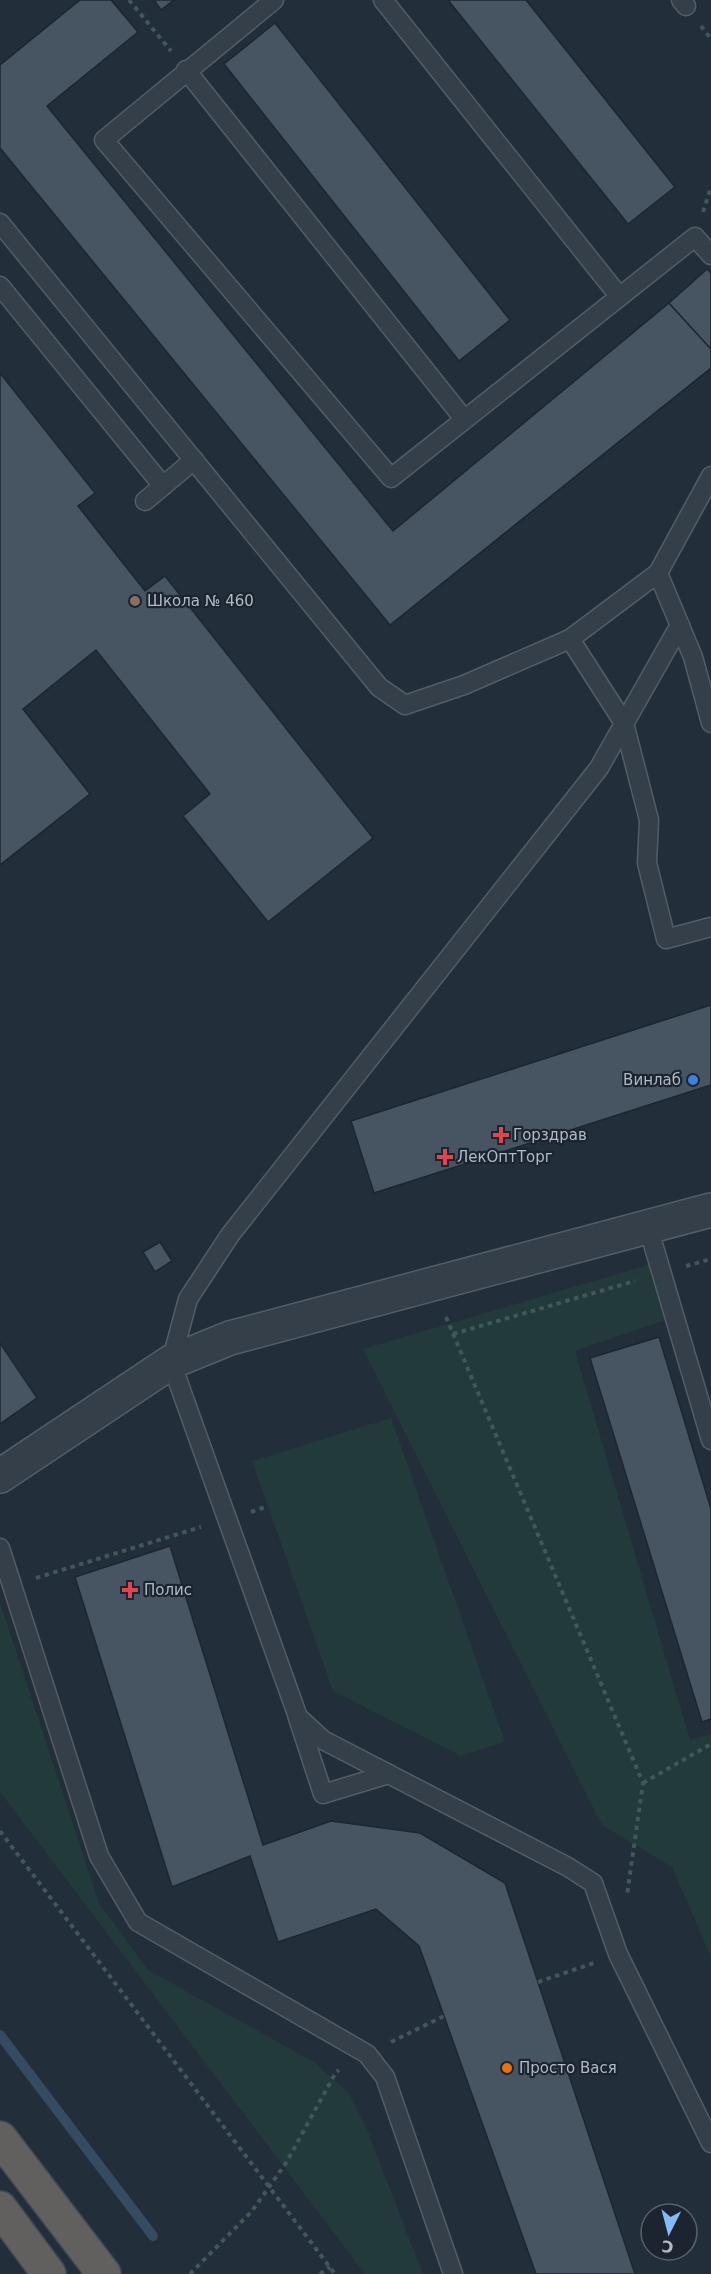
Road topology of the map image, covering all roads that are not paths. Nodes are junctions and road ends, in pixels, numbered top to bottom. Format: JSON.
{"nodes":[{"id":1,"x":274,"y":0,"type":"edge"},
{"id":2,"x":383,"y":0,"type":"edge"},
{"id":3,"x":186,"y":70,"type":"junction"},
{"id":4,"x":0,"y":223,"type":"edge"},
{"id":5,"x":711,"y":255,"type":"edge"},
{"id":6,"x":0,"y":286,"type":"edge"},
{"id":7,"x":619,"y":296,"type":"junction"},
{"id":8,"x":464,"y":419,"type":"junction"},
{"id":9,"x":194,"y":460,"type":"junction"},
{"id":10,"x":711,"y":476,"type":"edge"},
{"id":11,"x":163,"y":486,"type":"junction"},
{"id":12,"x":145,"y":501,"type":"dead end"},
{"id":13,"x":658,"y":573,"type":"junction"},
{"id":14,"x":680,"y":625,"type":"junction"},
{"id":15,"x":570,"y":639,"type":"junction"},
{"id":16,"x":624,"y":723,"type":"junction"},
{"id":17,"x":711,"y":723,"type":"edge"},
{"id":18,"x":711,"y":927,"type":"edge"},
{"id":19,"x":711,"y":1210,"type":"edge"},
{"id":20,"x":648,"y":1227,"type":"junction"},
{"id":21,"x":171,"y":1362,"type":"junction"},
{"id":22,"x":711,"y":1440,"type":"edge"},
{"id":23,"x":0,"y":1476,"type":"edge"},
{"id":24,"x":0,"y":1548,"type":"edge"},
{"id":25,"x":298,"y":1716,"type":"junction"},
{"id":26,"x":389,"y":1774,"type":"junction"},
{"id":27,"x":0,"y":2138,"type":"edge"},
{"id":28,"x":711,"y":2143,"type":"edge"},
{"id":29,"x":0,"y":2208,"type":"edge"},
{"id":30,"x":49,"y":2274,"type":"edge"},
{"id":31,"x":104,"y":2274,"type":"edge"},
{"id":32,"x":453,"y":2274,"type":"edge"}],
"edges":[{"from":1,"to":3,"type":"lane"},
{"from":2,"to":7,"type":"lane"},
{"from":3,"to":8,"type":"lane"},
{"from":3,"to":8,"type":"lane"},
{"from":4,"to":9,"type":"lane"},
{"from":5,"to":7,"type":"lane"},
{"from":6,"to":11,"type":"lane"},
{"from":7,"to":8,"type":"lane"},
{"from":9,"to":11,"type":"lane"},
{"from":9,"to":15,"type":"lane"},
{"from":10,"to":13,"type":"lane"},
{"from":11,"to":12,"type":"lane"},
{"from":13,"to":14,"type":"lane"},
{"from":13,"to":15,"type":"lane"},
{"from":14,"to":16,"type":"lane"},
{"from":14,"to":17,"type":"lane"},
{"from":15,"to":16,"type":"lane"},
{"from":16,"to":18,"type":"lane"},
{"from":16,"to":21,"type":"lane"},
{"from":19,"to":20,"type":"street"},
{"from":20,"to":21,"type":"street"},
{"from":20,"to":22,"type":"lane"},
{"from":21,"to":23,"type":"street"},
{"from":21,"to":25,"type":"lane"},
{"from":24,"to":32,"type":"lane"},
{"from":25,"to":26,"type":"lane"},
{"from":25,"to":26,"type":"lane"},
{"from":26,"to":28,"type":"lane"},
{"from":27,"to":31,"type":"highway"},
{"from":29,"to":30,"type":"highway"}]}
